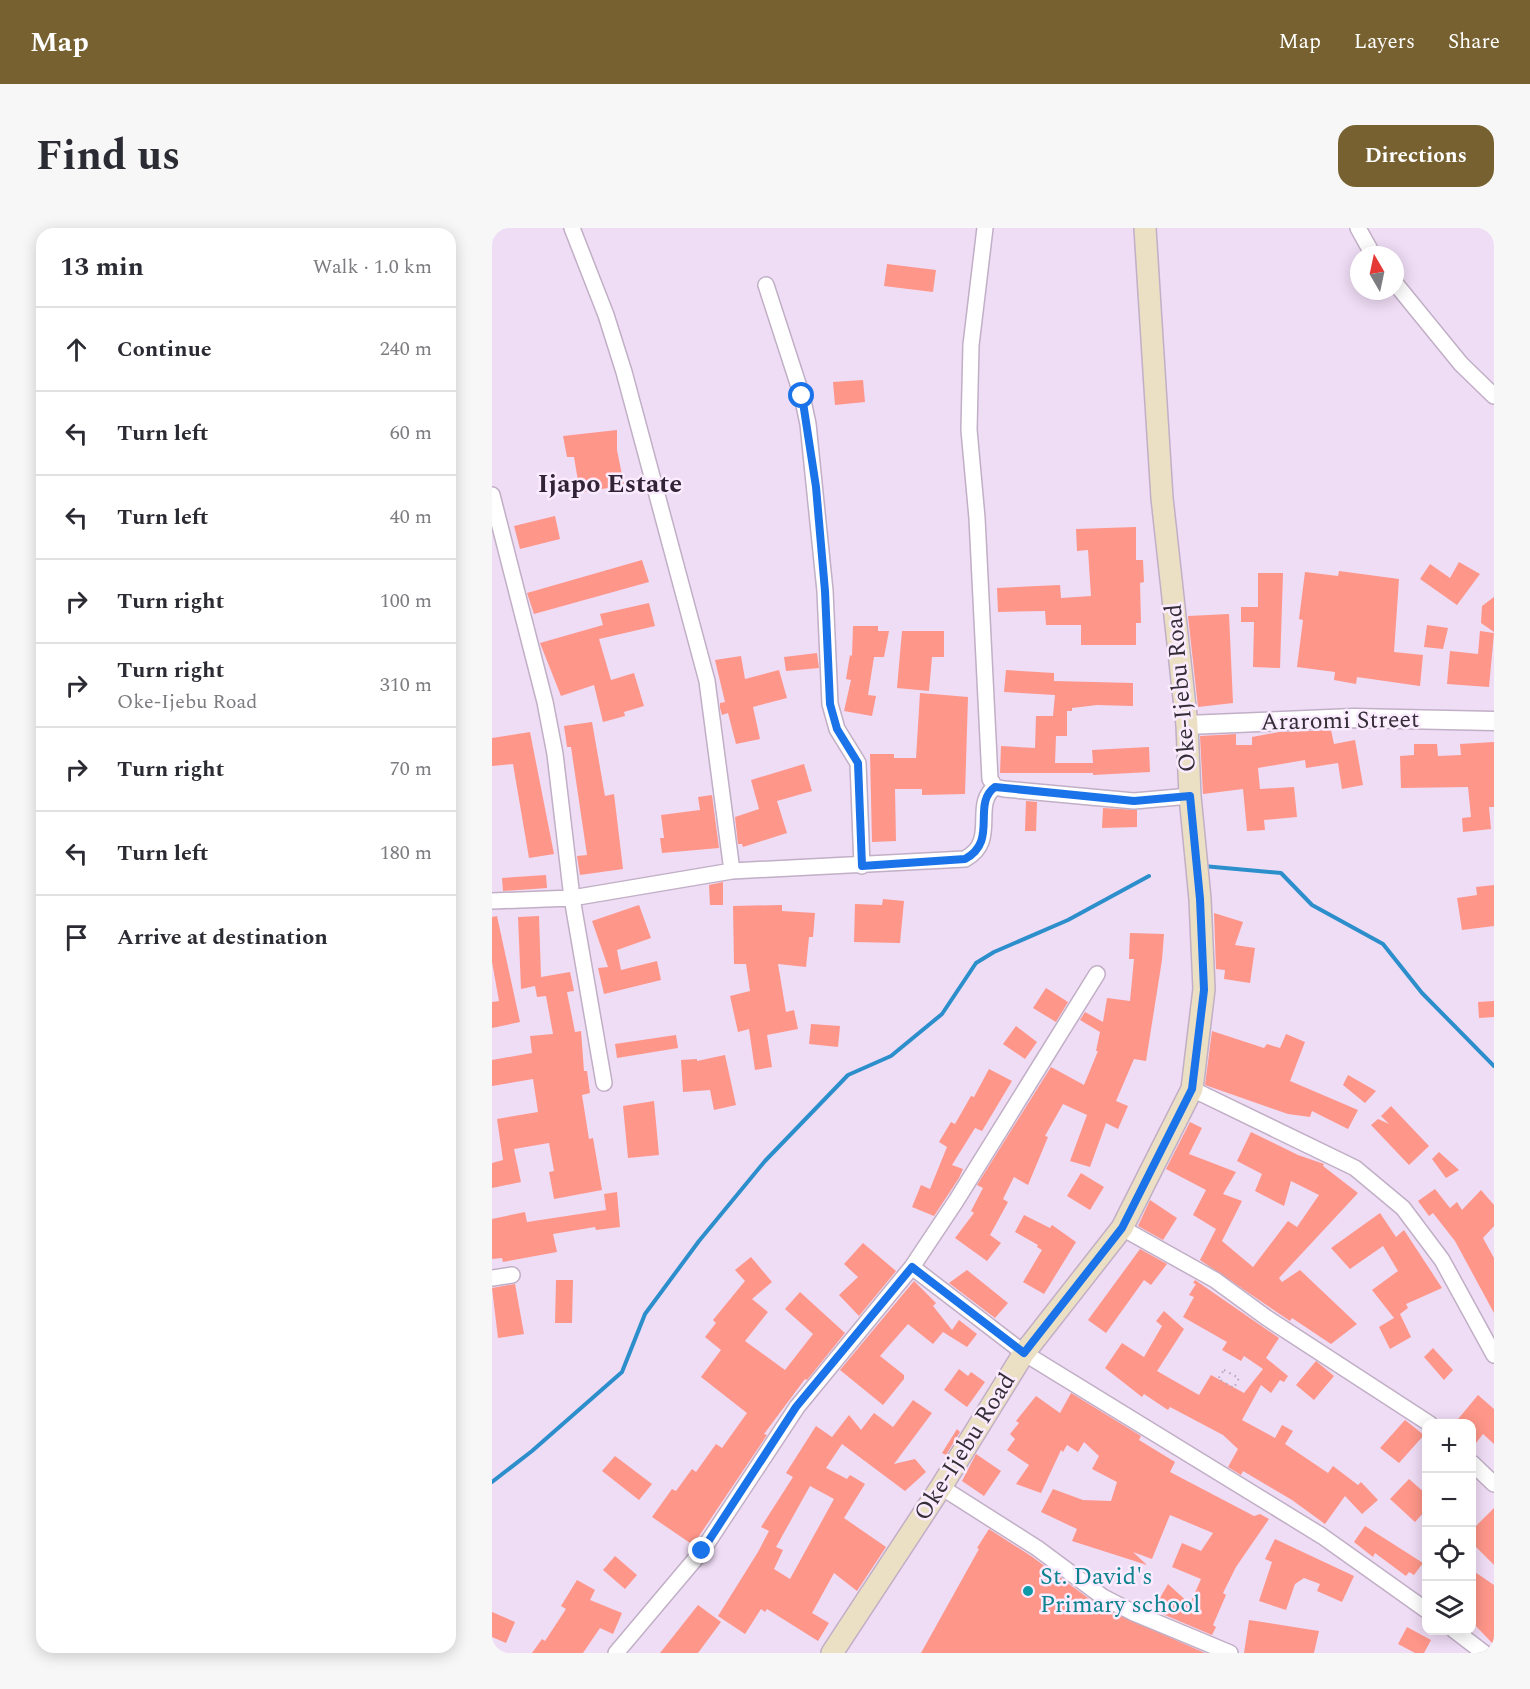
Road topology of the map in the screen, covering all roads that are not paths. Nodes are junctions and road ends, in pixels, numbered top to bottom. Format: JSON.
{"nodes":[{"id":1,"x":572,"y":228,"type":"edge"},
{"id":2,"x":985,"y":228,"type":"edge"},
{"id":3,"x":1145,"y":228,"type":"edge"},
{"id":4,"x":1358,"y":228,"type":"edge"},
{"id":5,"x":1368,"y":246,"type":"edge"},
{"id":6,"x":766,"y":285,"type":"dead end"},
{"id":7,"x":1404,"y":295,"type":"edge"},
{"id":8,"x":1494,"y":396,"type":"edge"},
{"id":9,"x":492,"y":495,"type":"edge"},
{"id":10,"x":1494,"y":721,"type":"edge"},
{"id":11,"x":1187,"y":725,"type":"junction"},
{"id":12,"x":995,"y":787,"type":"junction"},
{"id":13,"x":1190,"y":796,"type":"junction"},
{"id":14,"x":862,"y":866,"type":"junction"},
{"id":15,"x":732,"y":871,"type":"junction"},
{"id":16,"x":572,"y":898,"type":"junction"},
{"id":17,"x":492,"y":901,"type":"edge"},
{"id":18,"x":1097,"y":974,"type":"dead end"},
{"id":19,"x":604,"y":1083,"type":"dead end"},
{"id":20,"x":1192,"y":1089,"type":"junction"},
{"id":21,"x":1122,"y":1228,"type":"junction"},
{"id":22,"x":912,"y":1267,"type":"junction"},
{"id":23,"x":512,"y":1275,"type":"dead end"},
{"id":24,"x":492,"y":1278,"type":"edge"},
{"id":25,"x":1024,"y":1353,"type":"junction"},
{"id":26,"x":1494,"y":1354,"type":"edge"},
{"id":27,"x":1422,"y":1419,"type":"edge"},
{"id":28,"x":1476,"y":1467,"type":"edge"},
{"id":29,"x":1494,"y":1484,"type":"edge"},
{"id":30,"x":941,"y":1488,"type":"junction"},
{"id":31,"x":1422,"y":1607,"type":"edge"},
{"id":32,"x":1461,"y":1635,"type":"edge"},
{"id":33,"x":616,"y":1653,"type":"edge"},
{"id":34,"x":832,"y":1653,"type":"edge"},
{"id":35,"x":1230,"y":1653,"type":"edge"},
{"id":36,"x":1484,"y":1653,"type":"edge"}],
"edges":[{"from":1,"to":15,"type":"street"},
{"from":2,"to":12,"type":"street"},
{"from":3,"to":11,"type":"main road","name":"Oke-Ijebu Road"},
{"from":4,"to":5,"type":"street"},
{"from":6,"to":14,"type":"street"},
{"from":7,"to":8,"type":"street"},
{"from":9,"to":16,"type":"street"},
{"from":10,"to":11,"type":"street","name":"Araromi Street"},
{"from":11,"to":13,"type":"main road","name":"Oke-Ijebu Road"},
{"from":12,"to":13,"type":"street"},
{"from":12,"to":14,"type":"street"},
{"from":13,"to":20,"type":"main road","name":"Oke-Ijebu Road"},
{"from":14,"to":15,"type":"street"},
{"from":15,"to":16,"type":"street"},
{"from":16,"to":17,"type":"street"},
{"from":16,"to":19,"type":"street"},
{"from":18,"to":22,"type":"street"},
{"from":20,"to":21,"type":"main road","name":"Oke-Ijebu Road"},
{"from":20,"to":26,"type":"street"},
{"from":21,"to":25,"type":"main road","name":"Oke-Ijebu Road"},
{"from":21,"to":27,"type":"street"},
{"from":22,"to":25,"type":"street"},
{"from":22,"to":33,"type":"street"},
{"from":23,"to":24,"type":"street"},
{"from":25,"to":30,"type":"main road","name":"Oke-Ijebu Road"},
{"from":25,"to":31,"type":"street"},
{"from":28,"to":29,"type":"street"},
{"from":30,"to":34,"type":"main road","name":"Oke-Ijebu Road"},
{"from":30,"to":35,"type":"street"},
{"from":32,"to":36,"type":"street"}]}
